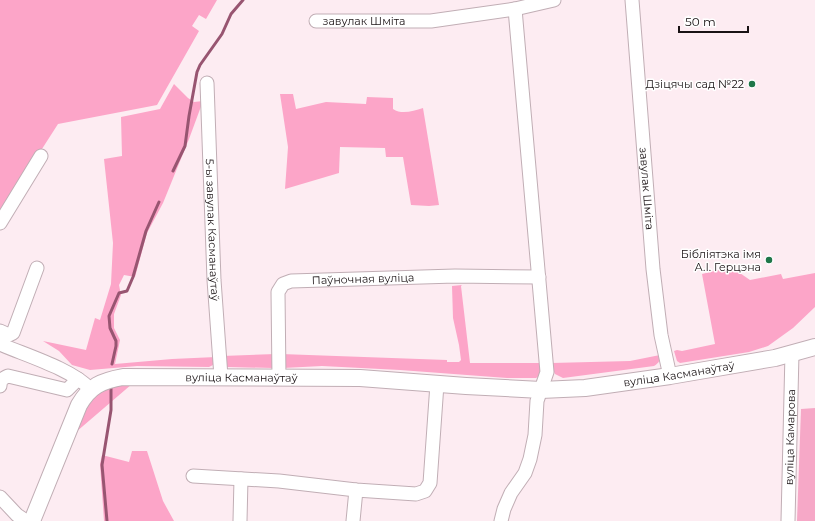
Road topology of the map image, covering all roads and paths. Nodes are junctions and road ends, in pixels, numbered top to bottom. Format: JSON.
{"nodes":[{"id":1,"x":554,"y":0,"type":"edge"},
{"id":2,"x":632,"y":0,"type":"edge"},
{"id":3,"x":515,"y":9,"type":"junction"},
{"id":4,"x":316,"y":21,"type":"dead end"},
{"id":5,"x":207,"y":83,"type":"dead end"},
{"id":6,"x":41,"y":156,"type":"dead end"},
{"id":7,"x":0,"y":223,"type":"edge"},
{"id":8,"x":37,"y":268,"type":"dead end"},
{"id":9,"x":539,"y":277,"type":"junction"},
{"id":10,"x":0,"y":331,"type":"edge"},
{"id":11,"x":0,"y":344,"type":"edge"},
{"id":12,"x":815,"y":347,"type":"edge"},
{"id":13,"x":792,"y":353,"type":"junction"},
{"id":14,"x":670,"y":376,"type":"junction"},
{"id":15,"x":221,"y":377,"type":"junction"},
{"id":16,"x":279,"y":378,"type":"junction"},
{"id":17,"x":84,"y":384,"type":"junction"},
{"id":18,"x":437,"y":384,"type":"junction"},
{"id":19,"x":0,"y":386,"type":"edge"},
{"id":20,"x":541,"y":390,"type":"junction"},
{"id":21,"x":193,"y":476,"type":"dead end"},
{"id":22,"x":240,"y":479,"type":"junction"},
{"id":23,"x":356,"y":490,"type":"junction"},
{"id":24,"x":0,"y":498,"type":"edge"},
{"id":25,"x":26,"y":521,"type":"edge"},
{"id":26,"x":32,"y":521,"type":"edge"},
{"id":27,"x":240,"y":521,"type":"edge"},
{"id":28,"x":353,"y":521,"type":"edge"},
{"id":29,"x":501,"y":521,"type":"edge"},
{"id":30,"x":788,"y":521,"type":"edge"}],
"edges":[{"from":1,"to":3,"type":"street","name":"завулак Шміта"},
{"from":2,"to":14,"type":"street","name":"завулак Шміта"},
{"from":3,"to":4,"type":"street","name":"завулак Шміта"},
{"from":3,"to":9,"type":"street"},
{"from":5,"to":15,"type":"street","name":"5-ы завулак Касманаўтаў"},
{"from":6,"to":7,"type":"street"},
{"from":8,"to":10,"type":"street"},
{"from":9,"to":16,"type":"street","name":"Паўночная вуліца"},
{"from":9,"to":20,"type":"street"},
{"from":11,"to":17,"type":"street"},
{"from":12,"to":13,"type":"main road","name":"вуліца Касманаўтаў"},
{"from":13,"to":14,"type":"main road","name":"вуліца Касманаўтаў"},
{"from":13,"to":30,"type":"street","name":"вуліца Камарова"},
{"from":14,"to":20,"type":"main road","name":"вуліца Касманаўтаў"},
{"from":15,"to":16,"type":"main road","name":"вуліца Касманаўтаў"},
{"from":15,"to":17,"type":"main road","name":"вуліца Касманаўтаў"},
{"from":16,"to":18,"type":"main road","name":"вуліца Касманаўтаў"},
{"from":17,"to":19,"type":"street"},
{"from":17,"to":26,"type":"main road","name":"вуліца Касманаўтаў"},
{"from":18,"to":20,"type":"main road","name":"вуліца Касманаўтаў"},
{"from":18,"to":23,"type":"street"},
{"from":20,"to":29,"type":"street"},
{"from":21,"to":22,"type":"street"},
{"from":22,"to":23,"type":"street"},
{"from":22,"to":27,"type":"street"},
{"from":23,"to":28,"type":"street"},
{"from":24,"to":25,"type":"street"}]}
